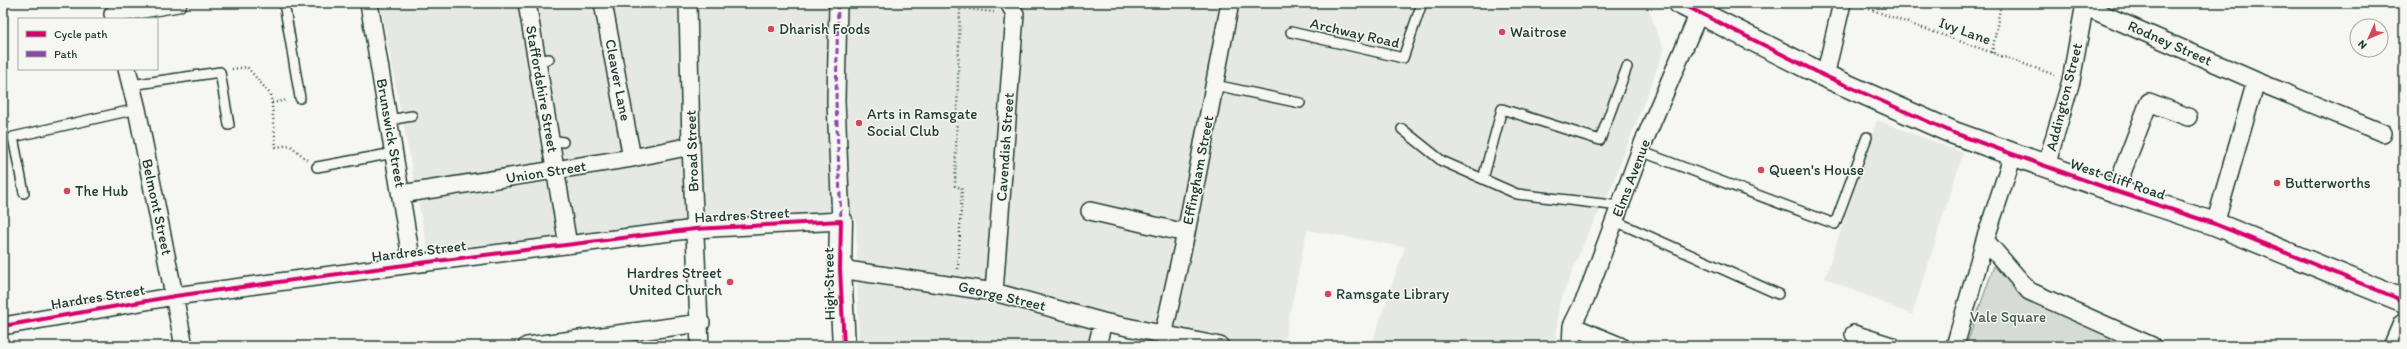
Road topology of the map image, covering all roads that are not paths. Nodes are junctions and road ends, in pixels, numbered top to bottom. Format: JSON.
{"nodes":[{"id":1,"x":178,"y":3,"type":"edge"},
{"id":2,"x":284,"y":3,"type":"edge"},
{"id":3,"x":369,"y":3,"type":"edge"},
{"id":4,"x":527,"y":3,"type":"edge"},
{"id":5,"x":603,"y":3,"type":"edge"},
{"id":6,"x":688,"y":3,"type":"edge"},
{"id":7,"x":838,"y":3,"type":"edge"},
{"id":8,"x":1230,"y":3,"type":"edge"},
{"id":9,"x":1422,"y":3,"type":"edge"},
{"id":10,"x":1680,"y":3,"type":"edge"},
{"id":11,"x":1842,"y":3,"type":"edge"},
{"id":12,"x":2084,"y":4,"type":"edge"},
{"id":13,"x":1012,"y":8,"type":"edge"},
{"id":14,"x":112,"y":12,"type":"edge"},
{"id":15,"x":1699,"y":13,"type":"junction"},
{"id":16,"x":1291,"y":32,"type":"dead end"},
{"id":17,"x":1626,"y":67,"type":"dead end"},
{"id":18,"x":1825,"y":76,"type":"junction"},
{"id":19,"x":129,"y":77,"type":"edge"},
{"id":20,"x":2256,"y":81,"type":"junction"},
{"id":21,"x":1215,"y":85,"type":"junction"},
{"id":22,"x":300,"y":98,"type":"dead end"},
{"id":23,"x":1300,"y":103,"type":"dead end"},
{"id":24,"x":137,"y":109,"type":"junction"},
{"id":25,"x":412,"y":116,"type":"dead end"},
{"id":26,"x":2188,"y":117,"type":"dead end"},
{"id":27,"x":389,"y":120,"type":"junction"},
{"id":28,"x":229,"y":126,"type":"dead end"},
{"id":29,"x":1402,"y":129,"type":"dead end"},
{"id":30,"x":2383,"y":133,"type":"dead end"},
{"id":31,"x":1868,"y":137,"type":"dead end"},
{"id":32,"x":691,"y":146,"type":"junction"},
{"id":33,"x":1640,"y":151,"type":"junction"},
{"id":34,"x":394,"y":153,"type":"junction"},
{"id":35,"x":2013,"y":155,"type":"junction"},
{"id":36,"x":632,"y":158,"type":"junction"},
{"id":37,"x":2046,"y":166,"type":"junction"},
{"id":38,"x":317,"y":167,"type":"road end"},
{"id":39,"x":556,"y":171,"type":"junction"},
{"id":40,"x":1483,"y":179,"type":"junction"},
{"id":41,"x":2115,"y":191,"type":"junction"},
{"id":42,"x":24,"y":193,"type":"dead end"},
{"id":43,"x":401,"y":194,"type":"junction"},
{"id":44,"x":1090,"y":211,"type":"dead end"},
{"id":45,"x":1618,"y":213,"type":"junction"},
{"id":46,"x":841,"y":221,"type":"junction"},
{"id":47,"x":2215,"y":224,"type":"junction"},
{"id":48,"x":695,"y":230,"type":"junction"},
{"id":49,"x":1186,"y":232,"type":"junction"},
{"id":50,"x":1985,"y":240,"type":"junction"},
{"id":51,"x":568,"y":245,"type":"junction"},
{"id":52,"x":412,"y":264,"type":"junction"},
{"id":53,"x":840,"y":269,"type":"junction"},
{"id":54,"x":994,"y":292,"type":"junction"},
{"id":55,"x":1778,"y":294,"type":"dead end"},
{"id":56,"x":175,"y":296,"type":"junction"},
{"id":57,"x":2404,"y":301,"type":"edge"},
{"id":58,"x":1103,"y":322,"type":"junction"},
{"id":59,"x":700,"y":323,"type":"junction"},
{"id":60,"x":2404,"y":325,"type":"edge"},
{"id":61,"x":3,"y":326,"type":"edge"},
{"id":62,"x":1572,"y":326,"type":"junction"},
{"id":63,"x":1854,"y":334,"type":"dead end"},
{"id":64,"x":1173,"y":340,"type":"edge"},
{"id":65,"x":184,"y":346,"type":"edge"},
{"id":66,"x":527,"y":346,"type":"edge"},
{"id":67,"x":700,"y":346,"type":"edge"},
{"id":68,"x":844,"y":346,"type":"edge"},
{"id":69,"x":1097,"y":346,"type":"edge"},
{"id":70,"x":1220,"y":346,"type":"edge"},
{"id":71,"x":1571,"y":346,"type":"edge"},
{"id":72,"x":1620,"y":346,"type":"edge"},
{"id":73,"x":1892,"y":346,"type":"edge"},
{"id":74,"x":1955,"y":346,"type":"edge"},
{"id":75,"x":2152,"y":346,"type":"edge"},
{"id":76,"x":2395,"y":346,"type":"edge"}],
"edges":[{"from":1,"to":14,"type":"street"},
{"from":2,"to":22,"type":"lane"},
{"from":3,"to":27,"type":"street","name":"Brunswick Street"},
{"from":4,"to":39,"type":"street","name":"Staffordshire Street"},
{"from":5,"to":36,"type":"street","name":"Cleaver Lane"},
{"from":6,"to":32,"type":"street","name":"Broad Street"},
{"from":7,"to":46,"type":"street","name":"High Street"},
{"from":8,"to":21,"type":"street","name":"Effingham Street"},
{"from":9,"to":16,"type":"lane","name":"Archway Road"},
{"from":10,"to":15,"type":"street","name":"West Cliff Road"},
{"from":11,"to":18,"type":"street"},
{"from":12,"to":20,"type":"street","name":"Rodney Street"},
{"from":12,"to":37,"type":"street","name":"Addington Street"},
{"from":13,"to":54,"type":"street","name":"Cavendish Street"},
{"from":15,"to":18,"type":"street","name":"West Cliff Road"},
{"from":15,"to":33,"type":"street","name":"Elms Avenue"},
{"from":17,"to":40,"type":"lane"},
{"from":18,"to":35,"type":"street","name":"West Cliff Road"},
{"from":19,"to":24,"type":"street","name":"Belmont Street"},
{"from":19,"to":28,"type":"lane"},
{"from":20,"to":30,"type":"street","name":"Rodney Street"},
{"from":20,"to":47,"type":"street"},
{"from":21,"to":23,"type":"lane"},
{"from":21,"to":49,"type":"street","name":"Effingham Street"},
{"from":24,"to":42,"type":"lane"},
{"from":24,"to":56,"type":"street","name":"Belmont Street"},
{"from":25,"to":27,"type":"lane"},
{"from":26,"to":41,"type":"street"},
{"from":27,"to":34,"type":"street","name":"Brunswick Street"},
{"from":29,"to":40,"type":"lane"},
{"from":31,"to":33,"type":"lane"},
{"from":32,"to":36,"type":"street","name":"Union Street"},
{"from":32,"to":48,"type":"street","name":"Broad Street"},
{"from":33,"to":45,"type":"street","name":"Elms Avenue"},
{"from":34,"to":38,"type":"lane"},
{"from":34,"to":43,"type":"street","name":"Brunswick Street"},
{"from":35,"to":37,"type":"street","name":"West Cliff Road"},
{"from":35,"to":50,"type":"street"},
{"from":36,"to":39,"type":"street","name":"Union Street"},
{"from":37,"to":41,"type":"street","name":"West Cliff Road"},
{"from":39,"to":43,"type":"street","name":"Union Street"},
{"from":39,"to":51,"type":"street","name":"Staffordshire Street"},
{"from":40,"to":45,"type":"lane"},
{"from":41,"to":47,"type":"street","name":"West Cliff Road"},
{"from":43,"to":52,"type":"street","name":"Brunswick Street"},
{"from":44,"to":49,"type":"street"},
{"from":45,"to":55,"type":"lane"},
{"from":45,"to":62,"type":"street","name":"Elms Avenue"},
{"from":46,"to":48,"type":"street","name":"Hardres Street"},
{"from":46,"to":53,"type":"street","name":"High Street"},
{"from":47,"to":57,"type":"street","name":"West Cliff Road"},
{"from":48,"to":51,"type":"street","name":"Hardres Street"},
{"from":48,"to":59,"type":"street","name":"Broad Street"},
{"from":49,"to":64,"type":"street","name":"Effingham Street"},
{"from":50,"to":74,"type":"street"},
{"from":50,"to":75,"type":"street"},
{"from":51,"to":52,"type":"street","name":"Hardres Street"},
{"from":52,"to":56,"type":"street","name":"Hardres Street"},
{"from":53,"to":54,"type":"street","name":"George Street"},
{"from":53,"to":68,"type":"street","name":"High Street"},
{"from":54,"to":58,"type":"street","name":"George Street"},
{"from":56,"to":61,"type":"street","name":"Hardres Street"},
{"from":56,"to":65,"type":"street","name":"Belmont Street"},
{"from":58,"to":64,"type":"street","name":"George Street"},
{"from":58,"to":69,"type":"street"},
{"from":59,"to":66,"type":"street"},
{"from":59,"to":67,"type":"street","name":"Broad Street"},
{"from":60,"to":76,"type":"street"},
{"from":62,"to":71,"type":"street","name":"Elms Avenue"},
{"from":62,"to":72,"type":"street"},
{"from":63,"to":73,"type":"street"},
{"from":64,"to":70,"type":"street","name":"George Street"}]}
